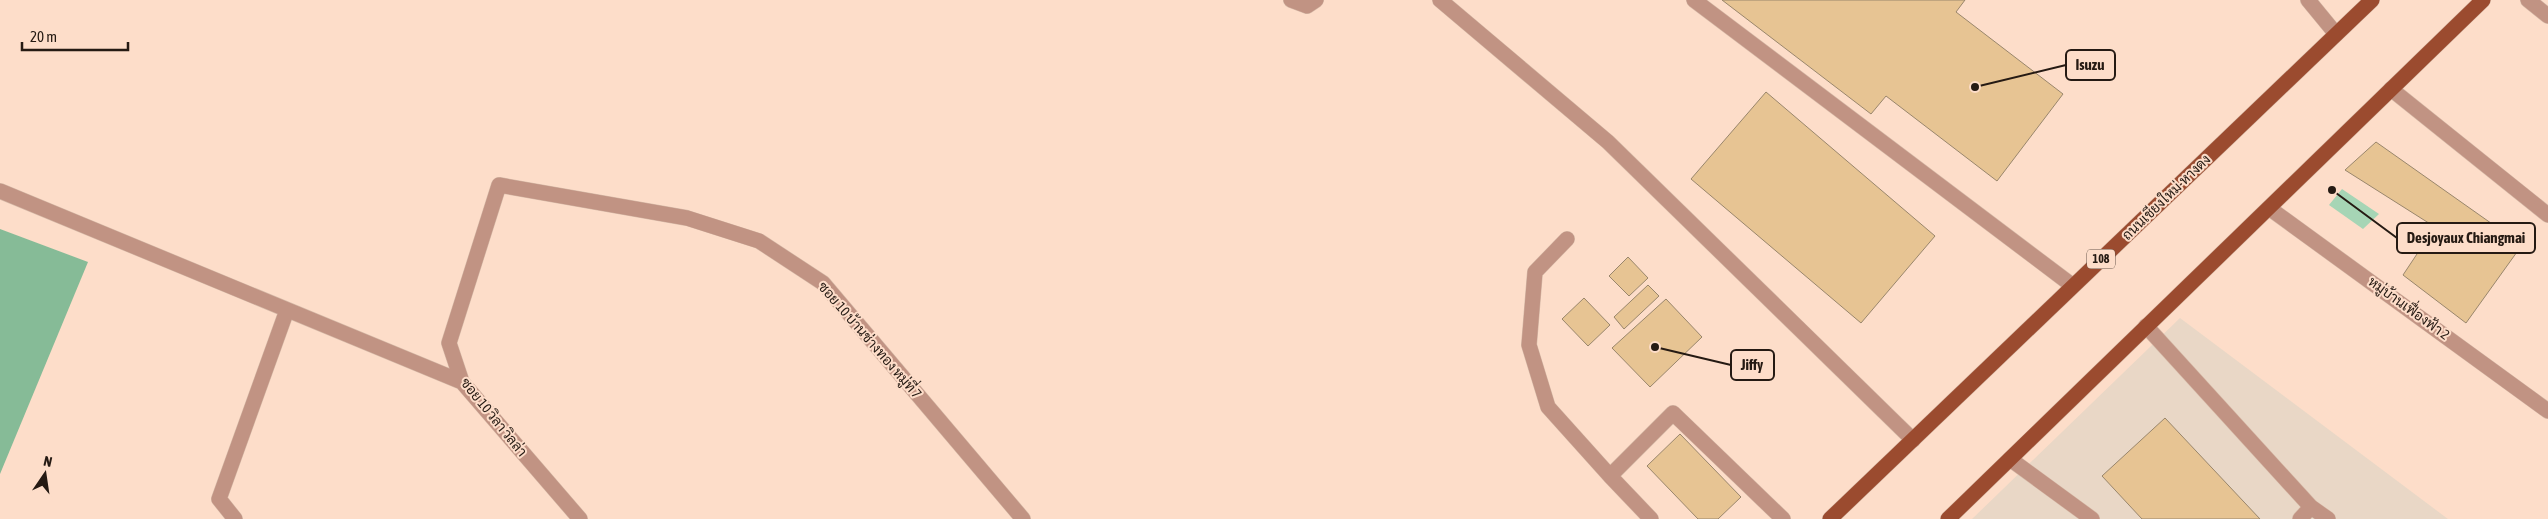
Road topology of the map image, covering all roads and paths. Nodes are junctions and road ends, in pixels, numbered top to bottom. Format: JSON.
{"nodes":[{"id":1,"x":1291,"y":0,"type":"edge"},
{"id":2,"x":1316,"y":0,"type":"edge"},
{"id":3,"x":1440,"y":0,"type":"edge"},
{"id":4,"x":1694,"y":0,"type":"edge"},
{"id":5,"x":2308,"y":0,"type":"edge"},
{"id":6,"x":2372,"y":0,"type":"edge"},
{"id":7,"x":2483,"y":0,"type":"edge"},
{"id":8,"x":2528,"y":0,"type":"edge"},
{"id":9,"x":2548,"y":16,"type":"edge"},
{"id":10,"x":2336,"y":34,"type":"junction"},
{"id":11,"x":2391,"y":89,"type":"junction"},
{"id":12,"x":499,"y":185,"type":"joint"},
{"id":13,"x":0,"y":191,"type":"edge"},
{"id":14,"x":2269,"y":208,"type":"junction"},
{"id":15,"x":2548,"y":215,"type":"edge"},
{"id":16,"x":1567,"y":239,"type":"dead end"},
{"id":17,"x":2073,"y":286,"type":"junction"},
{"id":18,"x":287,"y":310,"type":"junction"},
{"id":19,"x":2146,"y":326,"type":"junction"},
{"id":20,"x":462,"y":382,"type":"junction"},
{"id":21,"x":2548,"y":411,"type":"edge"},
{"id":22,"x":1913,"y":440,"type":"junction"},
{"id":23,"x":2010,"y":459,"type":"junction"},
{"id":24,"x":1610,"y":476,"type":"junction"},
{"id":25,"x":2311,"y":507,"type":"junction"},
{"id":26,"x":235,"y":519,"type":"edge"},
{"id":27,"x":580,"y":519,"type":"edge"},
{"id":28,"x":1023,"y":519,"type":"edge"},
{"id":29,"x":1651,"y":519,"type":"edge"},
{"id":30,"x":1783,"y":519,"type":"edge"},
{"id":31,"x":1830,"y":519,"type":"edge"},
{"id":32,"x":1948,"y":519,"type":"edge"},
{"id":33,"x":2092,"y":519,"type":"edge"},
{"id":34,"x":2300,"y":519,"type":"edge"},
{"id":35,"x":2328,"y":519,"type":"edge"}],
"edges":[{"from":1,"to":2,"type":"street"},
{"from":3,"to":22,"type":"street"},
{"from":4,"to":17,"type":"street"},
{"from":5,"to":10,"type":"street"},
{"from":6,"to":10,"type":"main road","name":"ถนนเชียงใหม่-หางดง","number":"108"},
{"from":7,"to":11,"type":"main road"},
{"from":8,"to":9,"type":"street"},
{"from":10,"to":17,"type":"main road","name":"ถนนเชียงใหม่-หางดง","number":"108"},
{"from":11,"to":14,"type":"main road"},
{"from":11,"to":15,"type":"street"},
{"from":12,"to":20,"type":"street","name":"ซอย 10 วิลา วิลล่า"},
{"from":12,"to":28,"type":"street","name":"ซอย 10 บ้านช่างทอง หมู่ที่ 7"},
{"from":13,"to":18,"type":"street"},
{"from":14,"to":19,"type":"main road"},
{"from":14,"to":21,"type":"street","name":"หมู่บ้านเฟื่องฟ้า 2"},
{"from":16,"to":24,"type":"street"},
{"from":17,"to":22,"type":"main road","name":"ถนนเชียงใหม่-หางดง","number":"108"},
{"from":18,"to":20,"type":"street"},
{"from":18,"to":26,"type":"street"},
{"from":19,"to":23,"type":"main road"},
{"from":19,"to":25,"type":"street"},
{"from":20,"to":27,"type":"street","name":"ซอย 10 วิลา วิลล่า"},
{"from":22,"to":31,"type":"main road","name":"ถนนเชียงใหม่-หางดง","number":"108"},
{"from":23,"to":32,"type":"main road"},
{"from":23,"to":33,"type":"street"},
{"from":24,"to":29,"type":"street"},
{"from":24,"to":30,"type":"street"},
{"from":25,"to":34,"type":"street"},
{"from":25,"to":35,"type":"street"}]}
